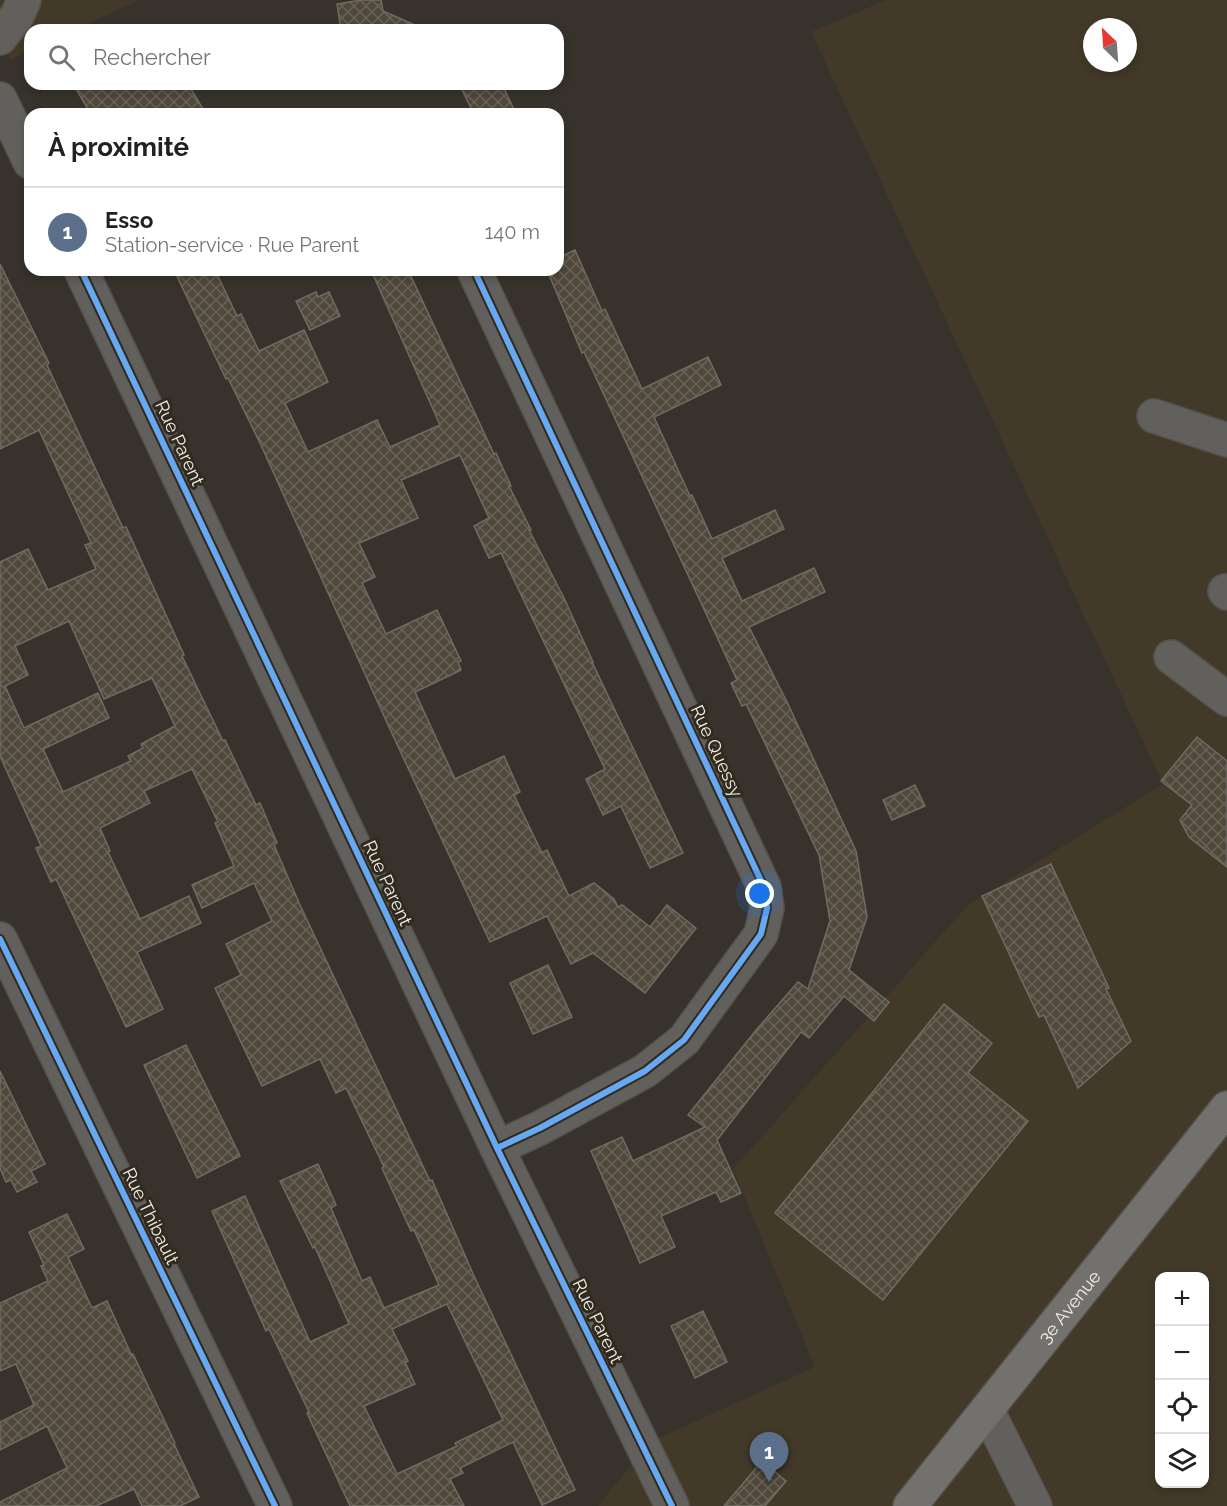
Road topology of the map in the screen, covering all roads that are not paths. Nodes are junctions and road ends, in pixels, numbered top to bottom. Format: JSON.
{"nodes":[{"id":1,"x":24,"y":0,"type":"edge"},
{"id":2,"x":0,"y":38,"type":"edge"},
{"id":3,"x":0,"y":99,"type":"edge"},
{"id":4,"x":24,"y":149,"type":"edge"},
{"id":5,"x":84,"y":276,"type":"edge"},
{"id":6,"x":477,"y":276,"type":"edge"},
{"id":7,"x":1154,"y":416,"type":"dead end"},
{"id":8,"x":1227,"y":440,"type":"edge"},
{"id":9,"x":1171,"y":657,"type":"dead end"},
{"id":10,"x":1227,"y":699,"type":"edge"},
{"id":11,"x":0,"y":939,"type":"edge"},
{"id":12,"x":1227,"y":1108,"type":"edge"},
{"id":13,"x":497,"y":1148,"type":"junction"},
{"id":14,"x":987,"y":1410,"type":"junction"},
{"id":15,"x":275,"y":1506,"type":"edge"},
{"id":16,"x":672,"y":1506,"type":"edge"},
{"id":17,"x":910,"y":1506,"type":"edge"},
{"id":18,"x":1035,"y":1506,"type":"edge"}],
"edges":[{"from":1,"to":2,"type":"street"},
{"from":3,"to":4,"type":"street"},
{"from":5,"to":13,"type":"street","name":"Rue Parent"},
{"from":6,"to":13,"type":"street","name":"Rue Quessy"},
{"from":7,"to":8,"type":"street"},
{"from":9,"to":10,"type":"street"},
{"from":11,"to":15,"type":"street","name":"Rue Thibault"},
{"from":12,"to":14,"type":"main road","name":"3e Avenue"},
{"from":13,"to":16,"type":"street","name":"Rue Parent"},
{"from":14,"to":17,"type":"main road","name":"3e Avenue"},
{"from":14,"to":18,"type":"street"}]}
